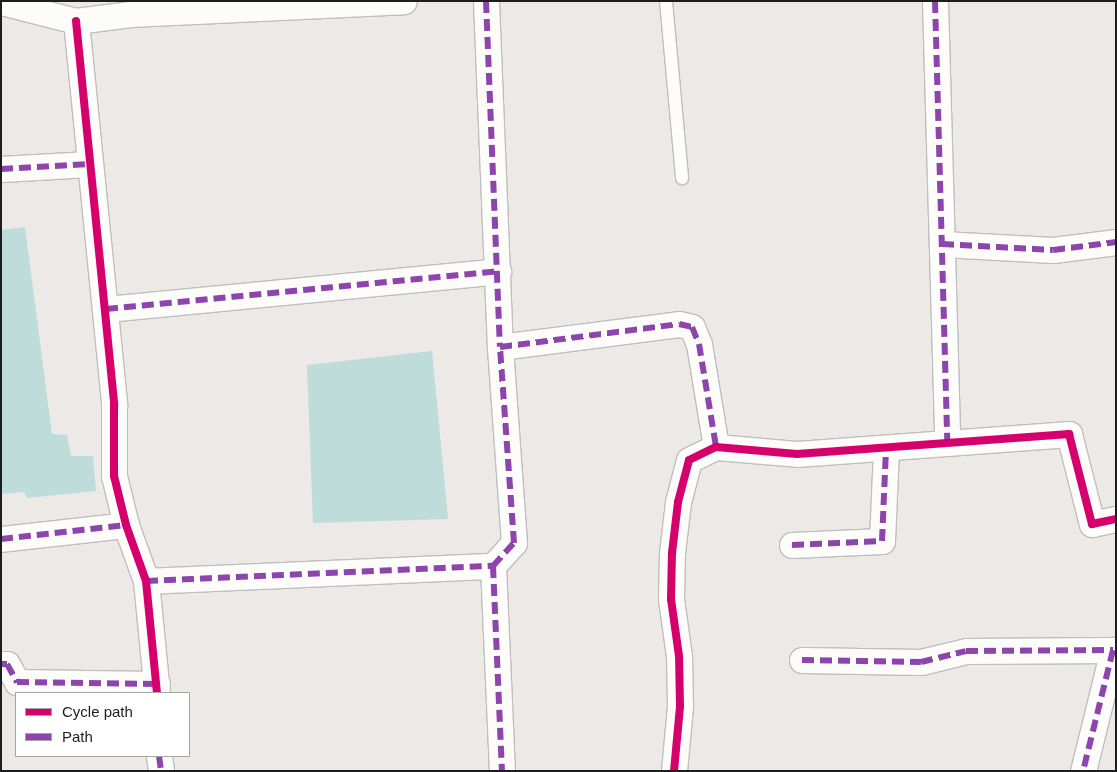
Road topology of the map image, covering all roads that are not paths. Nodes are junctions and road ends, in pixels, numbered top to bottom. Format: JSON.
{"nodes":[{"id":1,"x":404,"y":1,"type":"edge"},
{"id":2,"x":486,"y":1,"type":"edge"},
{"id":3,"x":666,"y":1,"type":"edge"},
{"id":4,"x":935,"y":1,"type":"edge"},
{"id":5,"x":1,"y":2,"type":"edge"},
{"id":6,"x":76,"y":21,"type":"junction"},
{"id":7,"x":90,"y":164,"type":"junction"},
{"id":8,"x":1,"y":169,"type":"edge"},
{"id":9,"x":682,"y":178,"type":"dead end"},
{"id":10,"x":1116,"y":242,"type":"edge"},
{"id":11,"x":942,"y":244,"type":"junction"},
{"id":12,"x":498,"y":272,"type":"junction"},
{"id":13,"x":106,"y":308,"type":"junction"},
{"id":14,"x":500,"y":347,"type":"junction"},
{"id":15,"x":948,"y":443,"type":"junction"},
{"id":16,"x":716,"y":447,"type":"junction"},
{"id":17,"x":886,"y":450,"type":"junction"},
{"id":18,"x":1116,"y":519,"type":"edge"},
{"id":19,"x":126,"y":525,"type":"junction"},
{"id":20,"x":1,"y":539,"type":"edge"},
{"id":21,"x":792,"y":545,"type":"dead end"},
{"id":22,"x":493,"y":566,"type":"junction"},
{"id":23,"x":146,"y":581,"type":"junction"},
{"id":24,"x":1114,"y":646,"type":"edge"},
{"id":25,"x":802,"y":660,"type":"dead end"},
{"id":26,"x":1,"y":664,"type":"edge"},
{"id":27,"x":157,"y":689,"type":"edge"},
{"id":28,"x":159,"y":757,"type":"edge"},
{"id":29,"x":161,"y":771,"type":"edge"},
{"id":30,"x":502,"y":771,"type":"edge"},
{"id":31,"x":674,"y":771,"type":"edge"},
{"id":32,"x":1083,"y":771,"type":"edge"}],
"edges":[{"from":1,"to":6,"type":"street"},
{"from":2,"to":12,"type":"street"},
{"from":3,"to":9,"type":"lane"},
{"from":4,"to":11,"type":"street"},
{"from":5,"to":6,"type":"street"},
{"from":6,"to":7,"type":"street"},
{"from":7,"to":8,"type":"street"},
{"from":7,"to":13,"type":"street"},
{"from":10,"to":11,"type":"street"},
{"from":11,"to":15,"type":"street"},
{"from":12,"to":13,"type":"street"},
{"from":12,"to":14,"type":"street"},
{"from":13,"to":19,"type":"street"},
{"from":14,"to":16,"type":"street"},
{"from":14,"to":22,"type":"street"},
{"from":15,"to":17,"type":"street"},
{"from":15,"to":18,"type":"street"},
{"from":16,"to":17,"type":"street"},
{"from":16,"to":31,"type":"street"},
{"from":17,"to":21,"type":"street"},
{"from":19,"to":20,"type":"street"},
{"from":19,"to":23,"type":"street"},
{"from":22,"to":23,"type":"street"},
{"from":22,"to":30,"type":"street"},
{"from":23,"to":27,"type":"street"},
{"from":24,"to":25,"type":"street"},
{"from":24,"to":32,"type":"street"},
{"from":26,"to":27,"type":"street"},
{"from":28,"to":29,"type":"street"}]}
